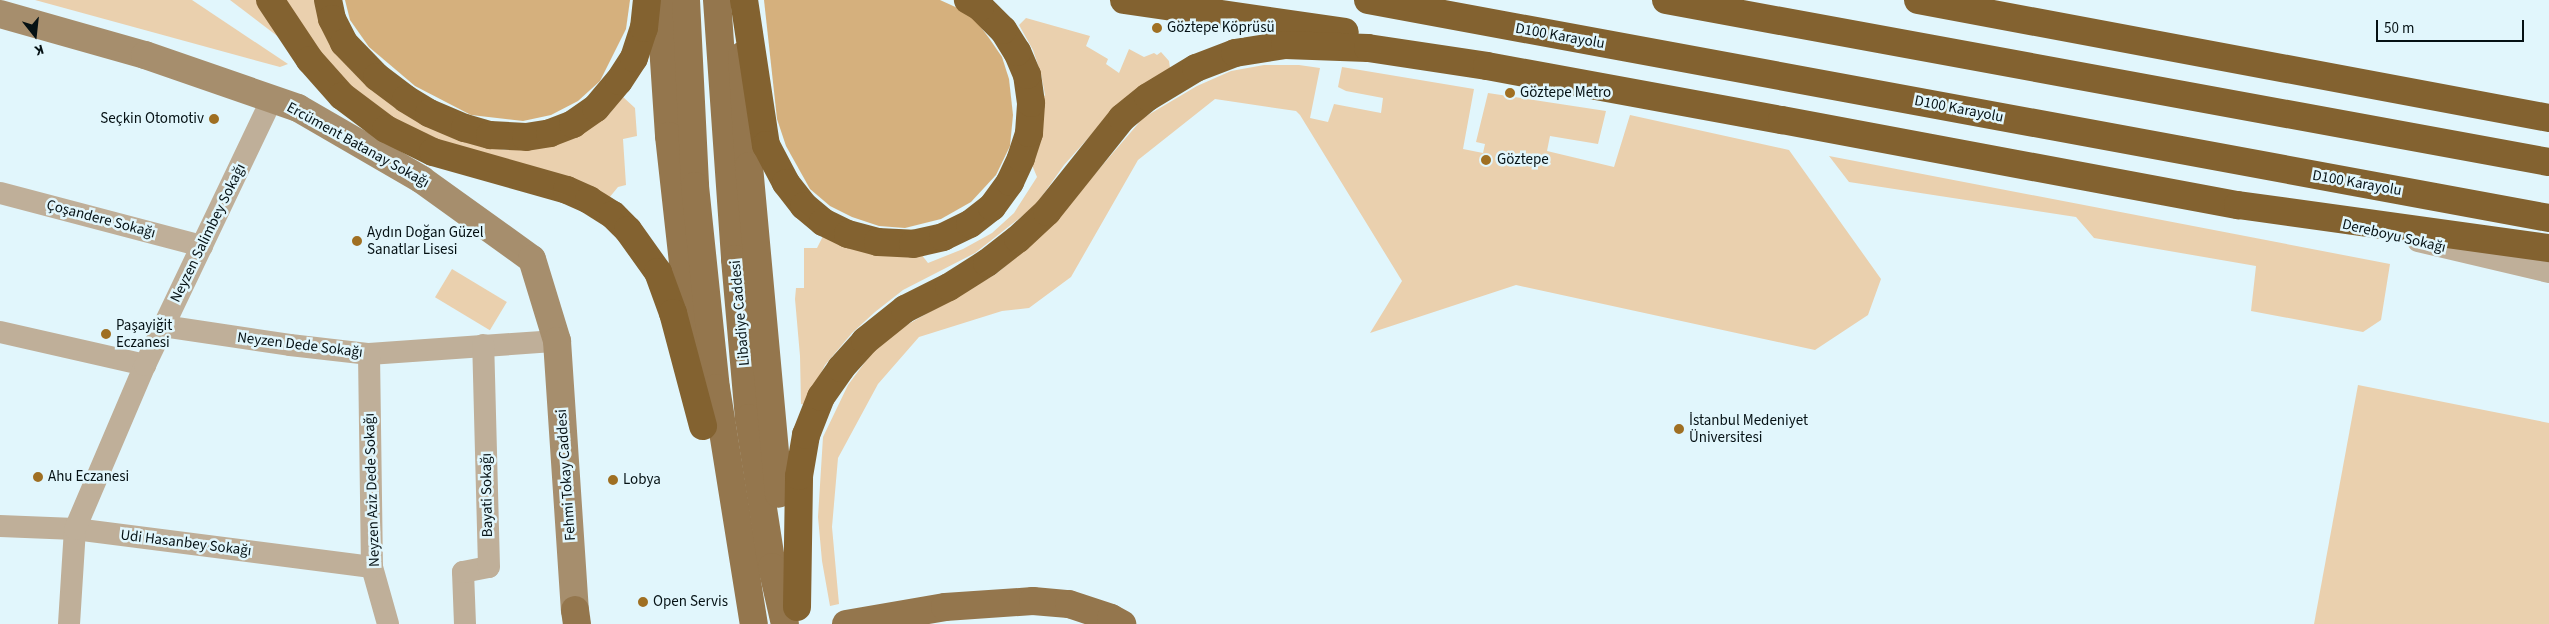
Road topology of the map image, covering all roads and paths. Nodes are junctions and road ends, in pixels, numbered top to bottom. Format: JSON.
{"nodes":[{"id":1,"x":270,"y":0,"type":"edge"},
{"id":2,"x":328,"y":0,"type":"edge"},
{"id":3,"x":647,"y":0,"type":"edge"},
{"id":4,"x":660,"y":0,"type":"edge"},
{"id":5,"x":686,"y":0,"type":"edge"},
{"id":6,"x":717,"y":0,"type":"edge"},
{"id":7,"x":739,"y":0,"type":"edge"},
{"id":8,"x":744,"y":0,"type":"edge"},
{"id":9,"x":968,"y":0,"type":"edge"},
{"id":10,"x":1124,"y":0,"type":"edge"},
{"id":11,"x":1368,"y":0,"type":"edge"},
{"id":12,"x":1918,"y":0,"type":"edge"},
{"id":13,"x":1674,"y":1,"type":"edge"},
{"id":14,"x":0,"y":14,"type":"edge"},
{"id":15,"x":1487,"y":66,"type":"junction"},
{"id":16,"x":272,"y":99,"type":"junction"},
{"id":17,"x":2549,"y":118,"type":"edge"},
{"id":18,"x":2549,"y":162,"type":"edge"},
{"id":19,"x":0,"y":193,"type":"edge"},
{"id":20,"x":2238,"y":205,"type":"junction"},
{"id":21,"x":2549,"y":218,"type":"edge"},
{"id":22,"x":202,"y":246,"type":"junction"},
{"id":23,"x":2549,"y":248,"type":"edge"},
{"id":24,"x":2549,"y":272,"type":"edge"},
{"id":25,"x":163,"y":326,"type":"junction"},
{"id":26,"x":0,"y":332,"type":"edge"},
{"id":27,"x":557,"y":341,"type":"junction"},
{"id":28,"x":483,"y":345,"type":"junction"},
{"id":29,"x":369,"y":354,"type":"junction"},
{"id":30,"x":145,"y":365,"type":"junction"},
{"id":31,"x":703,"y":426,"type":"junction"},
{"id":32,"x":0,"y":526,"type":"edge"},
{"id":33,"x":75,"y":528,"type":"junction"},
{"id":34,"x":372,"y":567,"type":"junction"},
{"id":35,"x":751,"y":613,"type":"edge"},
{"id":36,"x":794,"y":618,"type":"edge"},
{"id":37,"x":575,"y":619,"type":"edge"},
{"id":38,"x":69,"y":624,"type":"edge"},
{"id":39,"x":388,"y":624,"type":"edge"},
{"id":40,"x":465,"y":624,"type":"edge"},
{"id":41,"x":846,"y":624,"type":"edge"},
{"id":42,"x":1122,"y":624,"type":"edge"}],
"edges":[{"from":1,"to":31,"type":"highway"},
{"from":2,"to":3,"type":"highway"},
{"from":4,"to":31,"type":"main road"},
{"from":5,"to":35,"type":"main road","name":"Libadiye Caddesi"},
{"from":6,"to":36,"type":"main road","name":"Libadiye Caddesi"},
{"from":7,"to":36,"type":"main road"},
{"from":8,"to":9,"type":"highway"},
{"from":10,"to":15,"type":"highway"},
{"from":11,"to":21,"type":"highway","name":"D100 Karayolu"},
{"from":12,"to":17,"type":"highway"},
{"from":13,"to":18,"type":"highway"},
{"from":14,"to":16,"type":"street","name":"Ercüment Batanay Sokağı"},
{"from":15,"to":20,"type":"highway"},
{"from":15,"to":36,"type":"highway"},
{"from":16,"to":22,"type":"street","name":"Neyzen Salimbey Sokağı"},
{"from":16,"to":27,"type":"street","name":"Ercüment Batanay Sokağı"},
{"from":19,"to":22,"type":"street","name":"Çoşandere Sokağı"},
{"from":20,"to":23,"type":"highway"},
{"from":20,"to":24,"type":"street","name":"Dereboyu Sokağı"},
{"from":22,"to":25,"type":"street","name":"Neyzen Salimbey Sokağı"},
{"from":25,"to":29,"type":"street","name":"Neyzen Dede Sokağı"},
{"from":25,"to":30,"type":"street","name":"Neyzen Salimbey Sokağı"},
{"from":26,"to":30,"type":"street"},
{"from":27,"to":28,"type":"street","name":"Neyzen Dede Sokağı"},
{"from":27,"to":37,"type":"street","name":"Fehmi Tokay Caddesi"},
{"from":28,"to":29,"type":"street","name":"Neyzen Dede Sokağı"},
{"from":28,"to":40,"type":"street","name":"Bayati Sokağı"},
{"from":29,"to":34,"type":"street","name":"Neyzen Aziz Dede Sokağı"},
{"from":30,"to":33,"type":"street","name":"Neyzen Salimbey Sokağı"},
{"from":31,"to":35,"type":"main road"},
{"from":32,"to":33,"type":"street","name":"Udi Hasanbey Sokağı"},
{"from":33,"to":34,"type":"street","name":"Udi Hasanbey Sokağı"},
{"from":33,"to":38,"type":"street","name":"Neyzen Salimbey Sokağı"},
{"from":34,"to":39,"type":"street","name":"Neyzen Aziz Dede Sokağı"},
{"from":41,"to":42,"type":"main road"}]}
